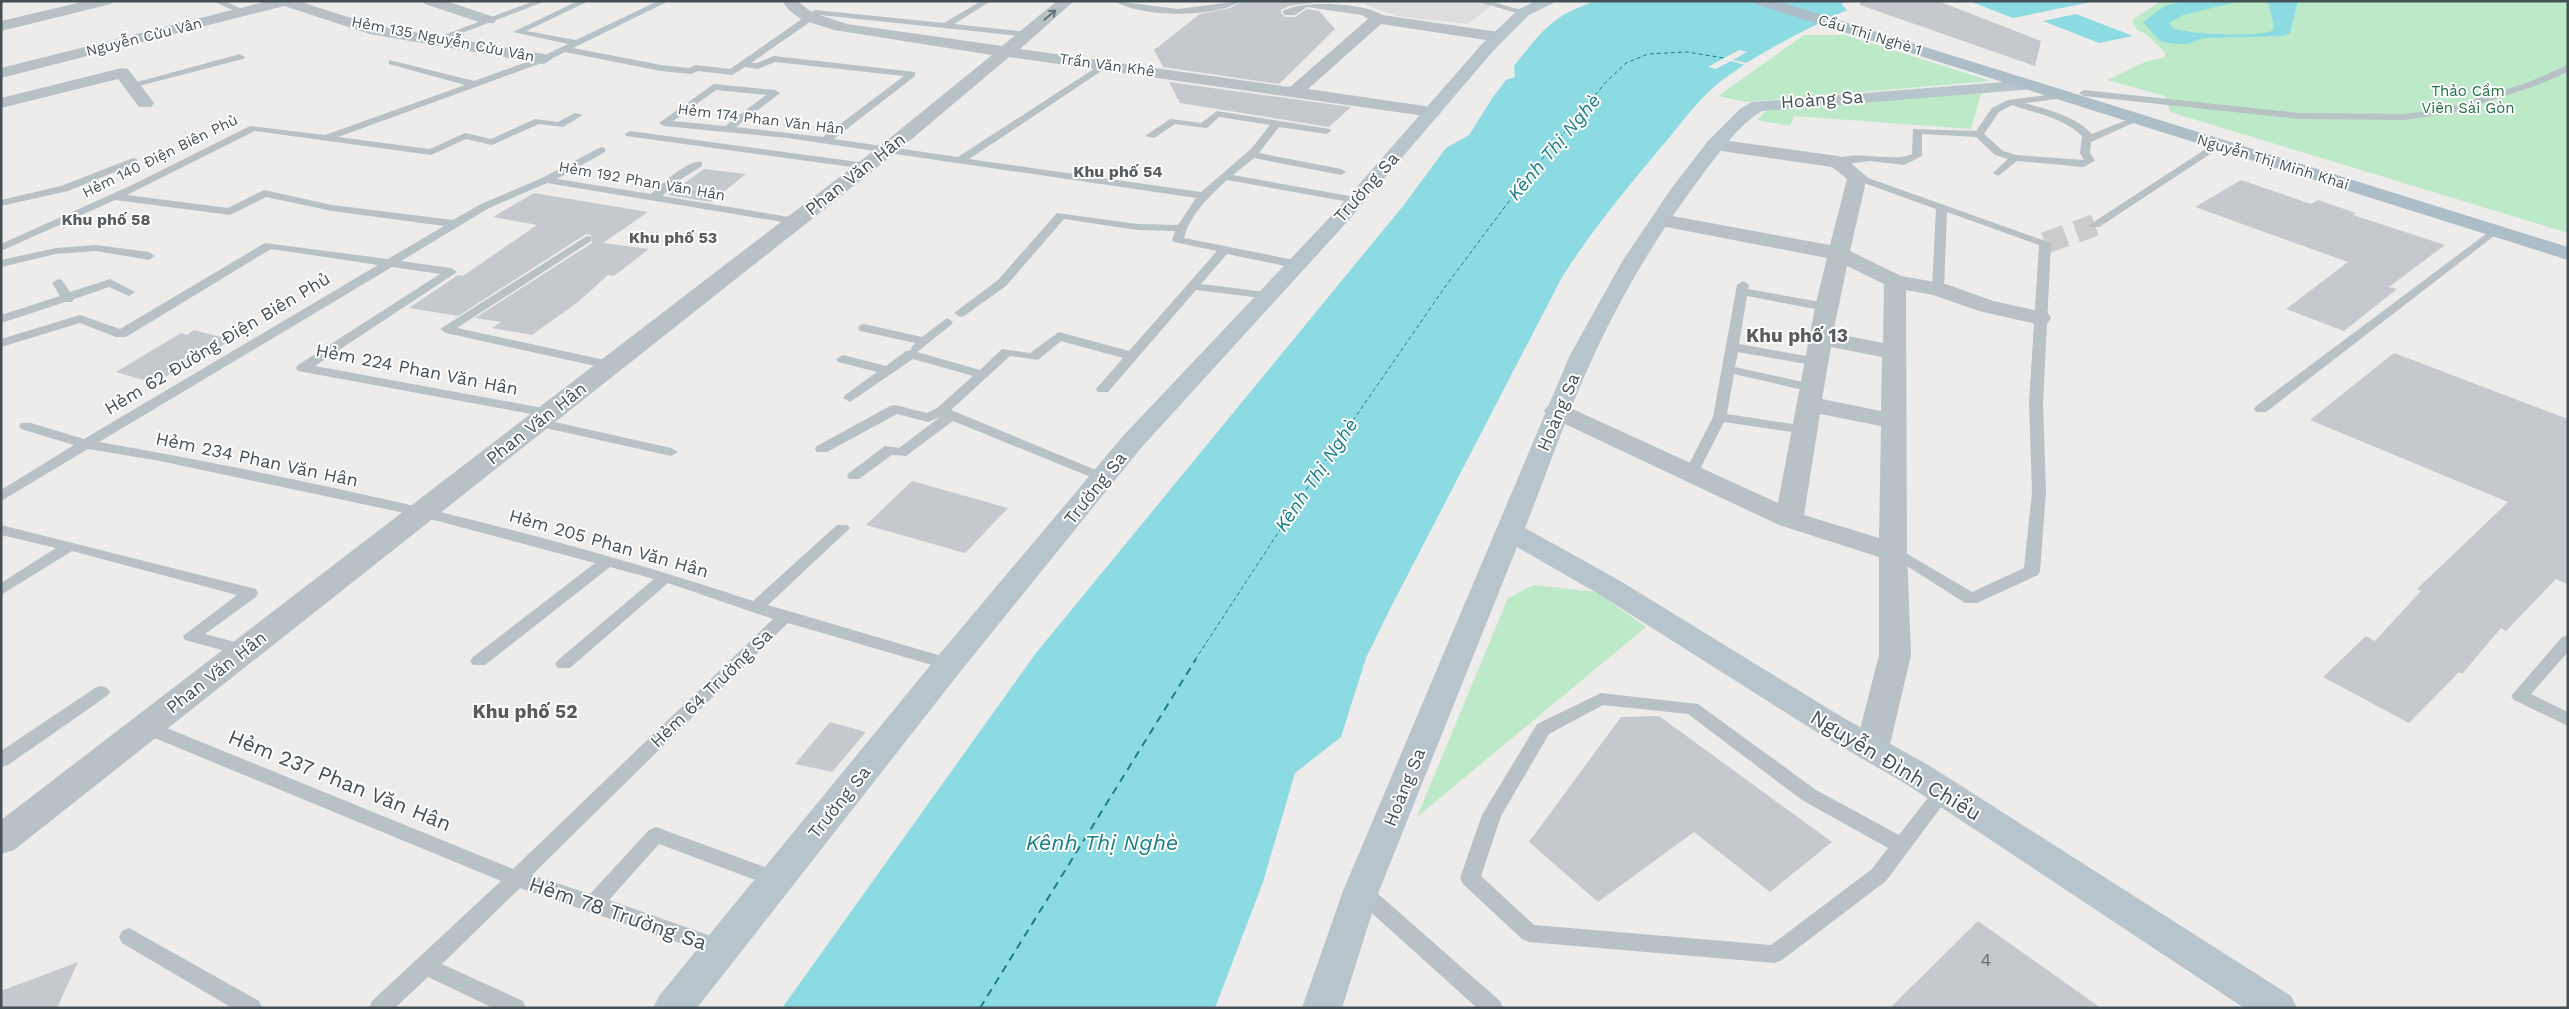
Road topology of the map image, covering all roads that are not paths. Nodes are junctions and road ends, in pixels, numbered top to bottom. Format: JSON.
{"nodes":[{"id":1,"x":106,"y":1,"type":"edge"},
{"id":2,"x":218,"y":1,"type":"edge"},
{"id":3,"x":430,"y":1,"type":"edge"},
{"id":4,"x":542,"y":1,"type":"edge"},
{"id":5,"x":585,"y":1,"type":"edge"},
{"id":6,"x":665,"y":1,"type":"edge"},
{"id":7,"x":789,"y":1,"type":"edge"},
{"id":8,"x":987,"y":1,"type":"edge"},
{"id":9,"x":1067,"y":1,"type":"edge"},
{"id":10,"x":1119,"y":1,"type":"edge"},
{"id":11,"x":1237,"y":1,"type":"edge"},
{"id":12,"x":1479,"y":1,"type":"edge"},
{"id":13,"x":1550,"y":1,"type":"edge"},
{"id":14,"x":1760,"y":1,"type":"edge"},
{"id":15,"x":1787,"y":1,"type":"edge"},
{"id":16,"x":286,"y":2,"type":"edge"},
{"id":17,"x":244,"y":12,"type":"junction"},
{"id":18,"x":1290,"y":12,"type":"dead end"},
{"id":19,"x":1524,"y":12,"type":"junction"},
{"id":20,"x":811,"y":18,"type":"junction"},
{"id":21,"x":1378,"y":19,"type":"junction"},
{"id":22,"x":488,"y":20,"type":"junction"},
{"id":23,"x":1,"y":26,"type":"edge"},
{"id":24,"x":946,"y":26,"type":"junction"},
{"id":25,"x":1499,"y":37,"type":"junction"},
{"id":26,"x":435,"y":40,"type":"junction"},
{"id":27,"x":577,"y":43,"type":"junction"},
{"id":28,"x":1017,"y":43,"type":"junction"},
{"id":29,"x":563,"y":49,"type":"junction"},
{"id":30,"x":240,"y":57,"type":"dead end"},
{"id":31,"x":544,"y":59,"type":"junction"},
{"id":32,"x":392,"y":62,"type":"dead end"},
{"id":33,"x":744,"y":65,"type":"junction"},
{"id":34,"x":1980,"y":65,"type":"junction"},
{"id":35,"x":1103,"y":66,"type":"junction"},
{"id":36,"x":2568,"y":68,"type":"edge"},
{"id":37,"x":1,"y":73,"type":"edge"},
{"id":38,"x":2553,"y":75,"type":"junction"},
{"id":39,"x":2568,"y":79,"type":"edge"},
{"id":40,"x":474,"y":84,"type":"junction"},
{"id":41,"x":131,"y":85,"type":"junction"},
{"id":42,"x":1295,"y":91,"type":"junction"},
{"id":43,"x":2019,"y":93,"type":"junction"},
{"id":44,"x":2084,"y":94,"type":"junction"},
{"id":45,"x":2062,"y":96,"type":"junction"},
{"id":46,"x":1,"y":103,"type":"edge"},
{"id":47,"x":145,"y":104,"type":"dead end"},
{"id":48,"x":1432,"y":112,"type":"junction"},
{"id":49,"x":578,"y":115,"type":"dead end"},
{"id":50,"x":2137,"y":120,"type":"junction"},
{"id":51,"x":1277,"y":123,"type":"junction"},
{"id":52,"x":727,"y":129,"type":"junction"},
{"id":53,"x":1326,"y":131,"type":"dead end"},
{"id":54,"x":630,"y":134,"type":"dead end"},
{"id":55,"x":1980,"y":134,"type":"junction"},
{"id":56,"x":1150,"y":136,"type":"dead end"},
{"id":57,"x":326,"y":138,"type":"junction"},
{"id":58,"x":826,"y":140,"type":"junction"},
{"id":59,"x":2087,"y":140,"type":"junction"},
{"id":60,"x":1715,"y":145,"type":"junction"},
{"id":61,"x":2218,"y":145,"type":"junction"},
{"id":62,"x":601,"y":150,"type":"dead end"},
{"id":63,"x":887,"y":150,"type":"junction"},
{"id":64,"x":1252,"y":154,"type":"junction"},
{"id":65,"x":2015,"y":158,"type":"junction"},
{"id":66,"x":960,"y":160,"type":"junction"},
{"id":67,"x":133,"y":161,"type":"dead end"},
{"id":68,"x":1838,"y":162,"type":"junction"},
{"id":69,"x":698,"y":164,"type":"dead end"},
{"id":70,"x":866,"y":166,"type":"junction"},
{"id":71,"x":1341,"y":172,"type":"dead end"},
{"id":72,"x":1998,"y":173,"type":"dead end"},
{"id":73,"x":1226,"y":177,"type":"junction"},
{"id":74,"x":1857,"y":177,"type":"junction"},
{"id":75,"x":546,"y":180,"type":"junction"},
{"id":76,"x":115,"y":196,"type":"junction"},
{"id":77,"x":1204,"y":196,"type":"junction"},
{"id":78,"x":652,"y":199,"type":"junction"},
{"id":79,"x":1355,"y":200,"type":"junction"},
{"id":80,"x":1,"y":203,"type":"edge"},
{"id":81,"x":1942,"y":206,"type":"junction"},
{"id":82,"x":1661,"y":220,"type":"junction"},
{"id":83,"x":795,"y":222,"type":"junction"},
{"id":84,"x":455,"y":224,"type":"junction"},
{"id":85,"x":2095,"y":226,"type":"tunnel mouth"},
{"id":86,"x":1181,"y":228,"type":"junction"},
{"id":87,"x":2494,"y":231,"type":"junction"},
{"id":88,"x":588,"y":239,"type":"dead end"},
{"id":89,"x":2568,"y":243,"type":"edge"},
{"id":90,"x":1,"y":248,"type":"edge"},
{"id":91,"x":1225,"y":249,"type":"junction"},
{"id":92,"x":1837,"y":253,"type":"junction"},
{"id":93,"x":2568,"y":254,"type":"edge"},
{"id":94,"x":149,"y":256,"type":"dead end"},
{"id":95,"x":390,"y":263,"type":"junction"},
{"id":96,"x":1,"y":264,"type":"edge"},
{"id":97,"x":1295,"y":264,"type":"junction"},
{"id":98,"x":1895,"y":281,"type":"junction"},
{"id":99,"x":58,"y":283,"type":"dead end"},
{"id":100,"x":1192,"y":286,"type":"junction"},
{"id":101,"x":1938,"y":289,"type":"junction"},
{"id":102,"x":129,"y":292,"type":"dead end"},
{"id":103,"x":1266,"y":296,"type":"junction"},
{"id":104,"x":68,"y":299,"type":"junction"},
{"id":105,"x":1826,"y":307,"type":"junction"},
{"id":106,"x":960,"y":313,"type":"dead end"},
{"id":107,"x":2040,"y":318,"type":"junction"},
{"id":108,"x":1,"y":320,"type":"edge"},
{"id":109,"x":947,"y":322,"type":"dead end"},
{"id":110,"x":864,"y":328,"type":"dead end"},
{"id":111,"x":1821,"y":338,"type":"junction"},
{"id":112,"x":924,"y":341,"type":"junction"},
{"id":113,"x":1,"y":343,"type":"edge"},
{"id":114,"x":1733,"y":347,"type":"junction"},
{"id":115,"x":1894,"y":352,"type":"junction"},
{"id":116,"x":911,"y":354,"type":"junction"},
{"id":117,"x":1131,"y":356,"type":"junction"},
{"id":118,"x":843,"y":359,"type":"dead end"},
{"id":119,"x":1817,"y":362,"type":"junction"},
{"id":120,"x":609,"y":365,"type":"junction"},
{"id":121,"x":1728,"y":369,"type":"junction"},
{"id":122,"x":889,"y":371,"type":"junction"},
{"id":123,"x":983,"y":375,"type":"junction"},
{"id":124,"x":1103,"y":389,"type":"dead end"},
{"id":125,"x":1811,"y":396,"type":"junction"},
{"id":126,"x":850,"y":398,"type":"dead end"},
{"id":127,"x":2261,"y":409,"type":"dead end"},
{"id":128,"x":1557,"y":411,"type":"junction"},
{"id":129,"x":947,"y":413,"type":"junction"},
{"id":130,"x":1720,"y":417,"type":"junction"},
{"id":131,"x":543,"y":418,"type":"junction"},
{"id":132,"x":1894,"y":421,"type":"junction"},
{"id":133,"x":26,"y":426,"type":"dead end"},
{"id":134,"x":1804,"y":430,"type":"junction"},
{"id":135,"x":86,"y":444,"type":"junction"},
{"id":136,"x":822,"y":449,"type":"dead end"},
{"id":137,"x":671,"y":452,"type":"dead end"},
{"id":138,"x":1692,"y":474,"type":"junction"},
{"id":139,"x":854,"y":476,"type":"dead end"},
{"id":140,"x":1103,"y":478,"type":"junction"},
{"id":141,"x":1,"y":497,"type":"edge"},
{"id":142,"x":421,"y":512,"type":"junction"},
{"id":143,"x":1789,"y":519,"type":"junction"},
{"id":144,"x":842,"y":528,"type":"dead end"},
{"id":145,"x":1,"y":530,"type":"edge"},
{"id":146,"x":1510,"y":532,"type":"junction"},
{"id":147,"x":70,"y":546,"type":"junction"},
{"id":148,"x":1893,"y":552,"type":"junction"},
{"id":149,"x":608,"y":561,"type":"junction"},
{"id":150,"x":666,"y":577,"type":"junction"},
{"id":151,"x":1,"y":590,"type":"edge"},
{"id":152,"x":756,"y":607,"type":"junction"},
{"id":153,"x":785,"y":617,"type":"junction"},
{"id":154,"x":2568,"y":642,"type":"edge"},
{"id":155,"x":244,"y":650,"type":"junction"},
{"id":156,"x":478,"y":661,"type":"dead end"},
{"id":157,"x":564,"y":664,"type":"dead end"},
{"id":158,"x":949,"y":664,"type":"junction"},
{"id":159,"x":101,"y":692,"type":"dead end"},
{"id":160,"x":2568,"y":720,"type":"edge"},
{"id":161,"x":146,"y":727,"type":"junction"},
{"id":162,"x":1872,"y":749,"type":"junction"},
{"id":163,"x":1,"y":760,"type":"edge"},
{"id":164,"x":1944,"y":791,"type":"junction"},
{"id":165,"x":1,"y":840,"type":"edge"},
{"id":166,"x":1901,"y":846,"type":"junction"},
{"id":167,"x":515,"y":878,"type":"junction"},
{"id":168,"x":777,"y":880,"type":"junction"},
{"id":169,"x":1361,"y":891,"type":"junction"},
{"id":170,"x":594,"y":903,"type":"junction"},
{"id":171,"x":129,"y":937,"type":"dead end"},
{"id":172,"x":721,"y":948,"type":"junction"},
{"id":173,"x":426,"y":966,"type":"junction"},
{"id":174,"x":251,"y":1008,"type":"edge"},
{"id":175,"x":380,"y":1008,"type":"edge"},
{"id":176,"x":515,"y":1008,"type":"edge"},
{"id":177,"x":673,"y":1008,"type":"edge"},
{"id":178,"x":1322,"y":1008,"type":"edge"},
{"id":179,"x":1492,"y":1008,"type":"edge"},
{"id":180,"x":2277,"y":1008,"type":"edge"}],
"edges":[{"from":1,"to":23,"type":"street"},
{"from":2,"to":17,"type":"lane"},
{"from":3,"to":22,"type":"street"},
{"from":4,"to":22,"type":"lane"},
{"from":5,"to":27,"type":"lane"},
{"from":6,"to":27,"type":"lane","name":"Hẻm 140 Điện Biên Phủ"},
{"from":7,"to":20,"type":"street","name":"Trần Văn Khê"},
{"from":8,"to":24,"type":"lane"},
{"from":28,"to":9,"type":"street","name":"Phan Văn Hân","one_way":true},
{"from":10,"to":11,"type":"lane"},
{"from":12,"to":19,"type":"lane"},
{"from":13,"to":19,"type":"street","name":"Trường Sa"},
{"from":14,"to":34,"type":"main road","name":"Cầu Thị Nghè 1"},
{"from":15,"to":34,"type":"main road","name":"Cầu Thị Nghè 1"},
{"from":16,"to":17,"type":"street","name":"Nguyễn Cửu Vân"},
{"from":16,"to":26,"type":"street","name":"Hẻm 135 Nguyễn Cửu Vân"},
{"from":17,"to":37,"type":"street","name":"Nguyễn Cửu Vân"},
{"from":18,"to":21,"type":"street"},
{"from":19,"to":25,"type":"street","name":"Trường Sa"},
{"from":20,"to":24,"type":"lane"},
{"from":20,"to":28,"type":"street","name":"Trần Văn Khê"},
{"from":20,"to":33,"type":"lane"},
{"from":21,"to":25,"type":"street"},
{"from":21,"to":42,"type":"street"},
{"from":22,"to":26,"type":"lane"},
{"from":24,"to":28,"type":"lane"},
{"from":25,"to":48,"type":"street","name":"Trường Sa"},
{"from":26,"to":31,"type":"street","name":"Hẻm 135 Nguyễn Cửu Vân"},
{"from":27,"to":29,"type":"lane","name":"Hẻm 140 Điện Biên Phủ"},
{"from":28,"to":35,"type":"street","name":"Trần Văn Khê"},
{"from":28,"to":63,"type":"street","name":"Phan Văn Hân"},
{"from":29,"to":31,"type":"lane","name":"Hẻm 140 Điện Biên Phủ"},
{"from":29,"to":33,"type":"lane"},
{"from":30,"to":41,"type":"lane"},
{"from":31,"to":40,"type":"lane","name":"Hẻm 140 Điện Biên Phủ"},
{"from":32,"to":40,"type":"lane"},
{"from":33,"to":58,"type":"lane"},
{"from":34,"to":43,"type":"main road","name":"Nguyễn Thị Minh Khai"},
{"from":34,"to":44,"type":"main road","name":"Nguyễn Thị Minh Khai"},
{"from":35,"to":42,"type":"street","name":"Trần Văn Khê"},
{"from":35,"to":66,"type":"lane"},
{"from":36,"to":38,"type":"lane"},
{"from":38,"to":39,"type":"lane"},
{"from":38,"to":44,"type":"lane"},
{"from":40,"to":57,"type":"lane","name":"Hẻm 140 Điện Biên Phủ"},
{"from":41,"to":46,"type":"street"},
{"from":41,"to":47,"type":"street"},
{"from":42,"to":48,"type":"street","name":"Trần Văn Khê"},
{"from":43,"to":45,"type":"main road","name":"Nguyễn Thị Minh Khai"},
{"from":43,"to":45,"type":"lane"},
{"from":43,"to":55,"type":"lane"},
{"from":43,"to":59,"type":"lane"},
{"from":43,"to":60,"type":"street","name":"Hoàng Sa"},
{"from":44,"to":89,"type":"main road","name":"Nguyễn Thị Minh Khai"},
{"from":45,"to":50,"type":"main road","name":"Nguyễn Thị Minh Khai"},
{"from":48,"to":79,"type":"street","name":"Trường Sa"},
{"from":49,"to":57,"type":"lane"},
{"from":50,"to":59,"type":"lane"},
{"from":50,"to":61,"type":"main road","name":"Nguyễn Thị Minh Khai"},
{"from":51,"to":53,"type":"lane"},
{"from":51,"to":56,"type":"lane"},
{"from":51,"to":64,"type":"lane"},
{"from":52,"to":52,"type":"lane","name":"Hẻm 174 Phan Văn Hân"},
{"from":52,"to":58,"type":"lane","name":"Hẻm 174 Phan Văn Hân"},
{"from":54,"to":70,"type":"lane"},
{"from":55,"to":65,"type":"lane"},
{"from":55,"to":68,"type":"lane"},
{"from":57,"to":76,"type":"lane","name":"Hẻm 140 Điện Biên Phủ"},
{"from":58,"to":63,"type":"lane","name":"Hẻm 174 Phan Văn Hân"},
{"from":59,"to":65,"type":"lane"},
{"from":60,"to":68,"type":"street"},
{"from":60,"to":82,"type":"street","name":"Hoàng Sa"},
{"from":61,"to":85,"type":"lane"},
{"from":61,"to":87,"type":"main road","name":"Nguyễn Thị Minh Khai"},
{"from":62,"to":75,"type":"lane","name":"Hẻm 192 Phan Văn Hân"},
{"from":63,"to":66,"type":"lane","name":"Hẻm 174 Phan Văn Hân"},
{"from":63,"to":70,"type":"street","name":"Phan Văn Hân"},
{"from":64,"to":71,"type":"lane"},
{"from":64,"to":73,"type":"lane"},
{"from":65,"to":72,"type":"lane"},
{"from":66,"to":77,"type":"lane","name":"Hẻm 174 Phan Văn Hân"},
{"from":67,"to":80,"type":"lane"},
{"from":68,"to":74,"type":"street"},
{"from":69,"to":78,"type":"lane"},
{"from":70,"to":83,"type":"street","name":"Phan Văn Hân"},
{"from":73,"to":77,"type":"lane"},
{"from":73,"to":79,"type":"lane"},
{"from":74,"to":81,"type":"lane"},
{"from":74,"to":92,"type":"street"},
{"from":75,"to":78,"type":"lane","name":"Hẻm 192 Phan Văn Hân"},
{"from":75,"to":84,"type":"lane","name":"Hẻm 62 Đường Điện Biên Phủ"},
{"from":76,"to":84,"type":"lane"},
{"from":76,"to":90,"type":"lane","name":"Hẻm 140 Điện Biên Phủ"},
{"from":77,"to":86,"type":"lane"},
{"from":78,"to":83,"type":"lane","name":"Hẻm 192 Phan Văn Hân"},
{"from":79,"to":97,"type":"street","name":"Trường Sa"},
{"from":81,"to":101,"type":"lane"},
{"from":81,"to":107,"type":"lane"},
{"from":82,"to":92,"type":"street"},
{"from":82,"to":128,"type":"street","name":"Hoàng Sa"},
{"from":83,"to":120,"type":"street","name":"Phan Văn Hân"},
{"from":84,"to":95,"type":"lane","name":"Hẻm 62 Đường Điện Biên Phủ"},
{"from":86,"to":91,"type":"lane"},
{"from":86,"to":106,"type":"lane"},
{"from":87,"to":93,"type":"main road","name":"Nguyễn Thị Minh Khai"},
{"from":87,"to":127,"type":"lane"},
{"from":88,"to":120,"type":"lane"},
{"from":91,"to":97,"type":"lane"},
{"from":91,"to":100,"type":"lane"},
{"from":92,"to":98,"type":"street"},
{"from":92,"to":105,"type":"street"},
{"from":94,"to":96,"type":"lane"},
{"from":95,"to":113,"type":"lane"},
{"from":95,"to":131,"type":"lane","name":"Hẻm 224 Phan Văn Hân"},
{"from":95,"to":135,"type":"lane","name":"Hẻm 62 Đường Điện Biên Phủ"},
{"from":97,"to":103,"type":"street","name":"Trường Sa"},
{"from":98,"to":101,"type":"street"},
{"from":98,"to":115,"type":"street"},
{"from":99,"to":104,"type":"lane"},
{"from":100,"to":103,"type":"lane"},
{"from":100,"to":117,"type":"lane"},
{"from":101,"to":107,"type":"street"},
{"from":102,"to":104,"type":"lane"},
{"from":103,"to":140,"type":"street","name":"Trường Sa"},
{"from":104,"to":108,"type":"lane"},
{"from":105,"to":111,"type":"street"},
{"from":105,"to":114,"type":"lane"},
{"from":107,"to":148,"type":"lane"},
{"from":109,"to":112,"type":"lane"},
{"from":110,"to":112,"type":"lane"},
{"from":111,"to":115,"type":"street"},
{"from":111,"to":119,"type":"street"},
{"from":112,"to":116,"type":"lane"},
{"from":114,"to":119,"type":"lane"},
{"from":114,"to":121,"type":"lane"},
{"from":115,"to":132,"type":"street"},
{"from":116,"to":122,"type":"lane"},
{"from":116,"to":123,"type":"lane"},
{"from":117,"to":123,"type":"lane"},
{"from":117,"to":124,"type":"lane"},
{"from":118,"to":122,"type":"lane"},
{"from":119,"to":125,"type":"street"},
{"from":120,"to":131,"type":"street","name":"Phan Văn Hân"},
{"from":121,"to":125,"type":"lane"},
{"from":121,"to":130,"type":"lane"},
{"from":122,"to":126,"type":"lane"},
{"from":123,"to":129,"type":"lane"},
{"from":125,"to":132,"type":"street"},
{"from":125,"to":134,"type":"street"},
{"from":128,"to":138,"type":"street"},
{"from":128,"to":146,"type":"street","name":"Hoàng Sa"},
{"from":129,"to":136,"type":"lane"},
{"from":129,"to":139,"type":"lane"},
{"from":129,"to":140,"type":"lane"},
{"from":130,"to":134,"type":"lane"},
{"from":130,"to":138,"type":"lane"},
{"from":131,"to":137,"type":"lane"},
{"from":131,"to":142,"type":"street","name":"Phan Văn Hân"},
{"from":132,"to":148,"type":"street"},
{"from":133,"to":135,"type":"lane","name":"Hẻm 234 Phan Văn Hân"},
{"from":134,"to":143,"type":"street"},
{"from":135,"to":141,"type":"lane","name":"Hẻm 62 Đường Điện Biên Phủ"},
{"from":135,"to":142,"type":"lane","name":"Hẻm 234 Phan Văn Hân"},
{"from":138,"to":143,"type":"street"},
{"from":140,"to":158,"type":"street","name":"Trường Sa"},
{"from":142,"to":149,"type":"lane","name":"Hẻm 205 Phan Văn Hân"},
{"from":142,"to":155,"type":"street","name":"Phan Văn Hân"},
{"from":143,"to":148,"type":"street"},
{"from":144,"to":152,"type":"lane"},
{"from":145,"to":147,"type":"lane"},
{"from":146,"to":162,"type":"street","name":"Nguyễn Đình Chiểu"},
{"from":146,"to":169,"type":"street","name":"Hoàng Sa"},
{"from":147,"to":151,"type":"lane"},
{"from":147,"to":155,"type":"lane"},
{"from":148,"to":162,"type":"street"},
{"from":149,"to":150,"type":"lane","name":"Hẻm 205 Phan Văn Hân"},
{"from":149,"to":156,"type":"lane"},
{"from":150,"to":152,"type":"lane","name":"Hẻm 205 Phan Văn Hân"},
{"from":150,"to":157,"type":"lane"},
{"from":152,"to":153,"type":"lane","name":"Hẻm 205 Phan Văn Hân"},
{"from":153,"to":158,"type":"lane","name":"Hẻm 64 Trường Sa"},
{"from":153,"to":167,"type":"lane","name":"Hẻm 64 Trường Sa"},
{"from":154,"to":160,"type":"lane"},
{"from":155,"to":161,"type":"street","name":"Phan Văn Hân"},
{"from":158,"to":168,"type":"street","name":"Trường Sa"},
{"from":159,"to":163,"type":"lane"},
{"from":161,"to":165,"type":"street","name":"Phan Văn Hân"},
{"from":161,"to":167,"type":"lane","name":"Hẻm 237 Phan Văn Hân"},
{"from":162,"to":164,"type":"street","name":"Nguyễn Đình Chiểu"},
{"from":164,"to":166,"type":"lane"},
{"from":164,"to":180,"type":"street","name":"Nguyễn Đình Chiểu"},
{"from":166,"to":166,"type":"lane"},
{"from":167,"to":170,"type":"lane","name":"Hẻm 78 Trường Sa"},
{"from":167,"to":173,"type":"lane","name":"Hẻm 64 Trường Sa"},
{"from":168,"to":170,"type":"lane"},
{"from":168,"to":172,"type":"street","name":"Trường Sa"},
{"from":169,"to":178,"type":"street","name":"Hoàng Sa"},
{"from":169,"to":179,"type":"lane"},
{"from":170,"to":172,"type":"lane","name":"Hẻm 78 Trường Sa"},
{"from":171,"to":174,"type":"lane"},
{"from":172,"to":177,"type":"street","name":"Trường Sa"},
{"from":173,"to":175,"type":"lane","name":"Hẻm 64 Trường Sa"},
{"from":173,"to":176,"type":"lane"}]}
